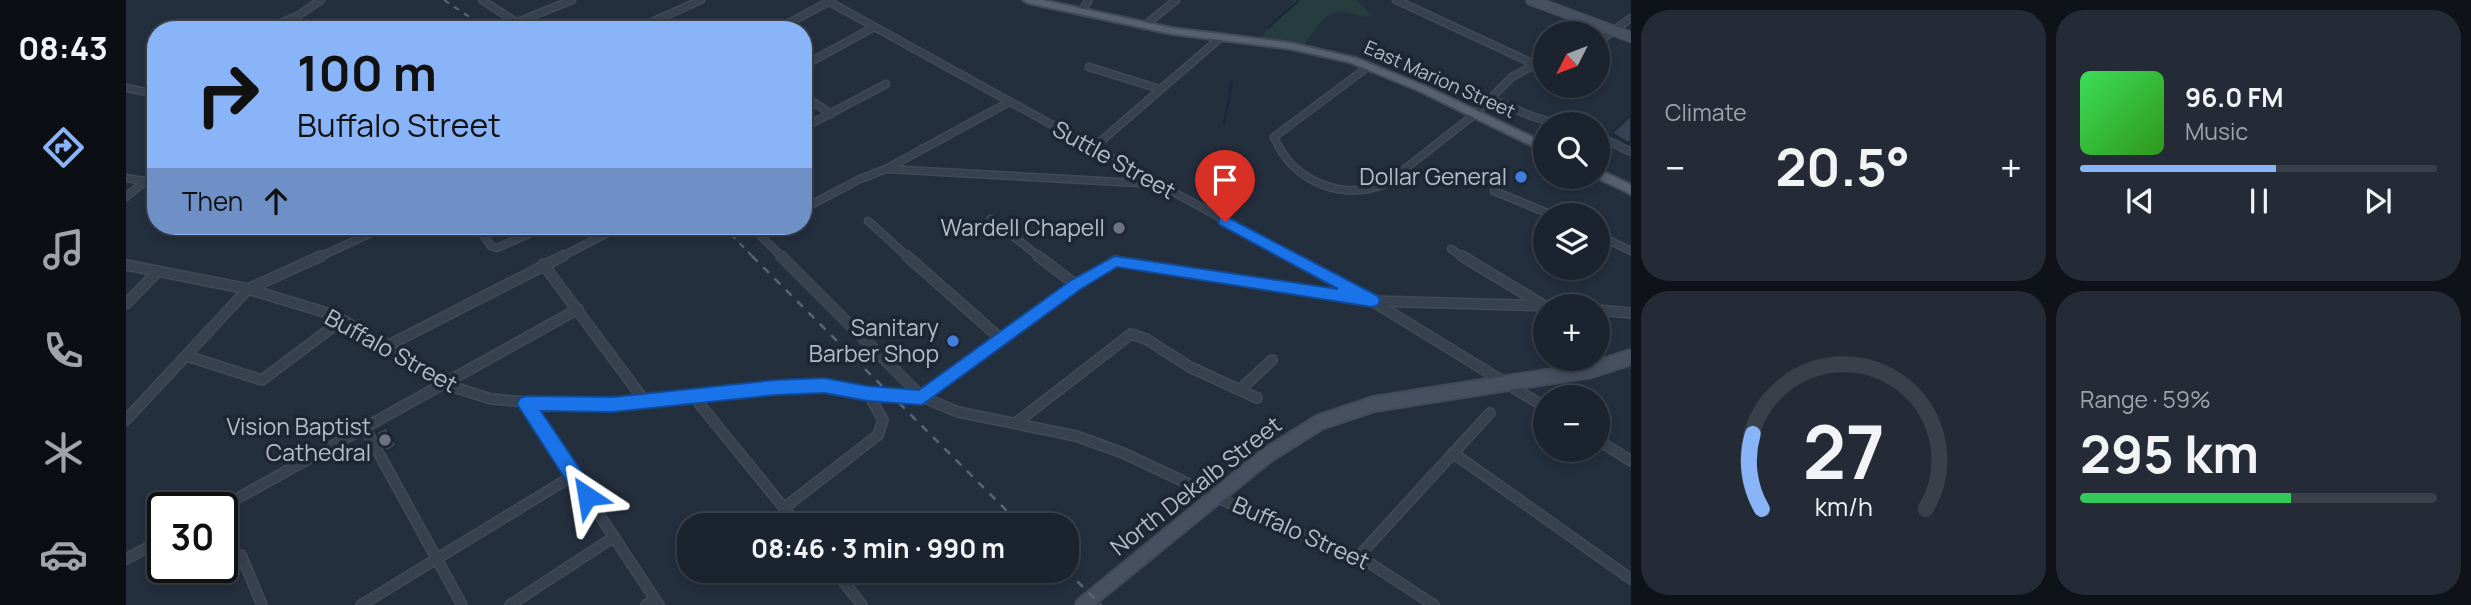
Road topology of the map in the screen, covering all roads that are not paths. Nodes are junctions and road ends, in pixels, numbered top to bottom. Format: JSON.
{"nodes":[{"id":1,"x":321,"y":0,"type":"edge"},
{"id":2,"x":482,"y":0,"type":"edge"},
{"id":3,"x":572,"y":0,"type":"edge"},
{"id":4,"x":701,"y":0,"type":"edge"},
{"id":5,"x":1028,"y":0,"type":"edge"},
{"id":6,"x":1088,"y":0,"type":"edge"},
{"id":7,"x":1176,"y":0,"type":"edge"},
{"id":8,"x":1396,"y":0,"type":"edge"},
{"id":9,"x":1531,"y":0,"type":"edge"},
{"id":10,"x":829,"y":1,"type":"edge"},
{"id":11,"x":1081,"y":12,"type":"junction"},
{"id":12,"x":1631,"y":18,"type":"edge"},
{"id":13,"x":285,"y":21,"type":"edge"},
{"id":14,"x":514,"y":21,"type":"edge"},
{"id":15,"x":519,"y":21,"type":"edge"},
{"id":16,"x":654,"y":21,"type":"edge"},
{"id":17,"x":792,"y":21,"type":"edge"},
{"id":18,"x":1144,"y":26,"type":"junction"},
{"id":19,"x":874,"y":27,"type":"junction"},
{"id":20,"x":1615,"y":31,"type":"junction"},
{"id":21,"x":1610,"y":35,"type":"edge"},
{"id":22,"x":1631,"y":37,"type":"edge"},
{"id":23,"x":1220,"y":38,"type":"junction"},
{"id":24,"x":812,"y":61,"type":"edge"},
{"id":25,"x":1533,"y":64,"type":"edge"},
{"id":26,"x":1533,"y":65,"type":"edge"},
{"id":27,"x":1089,"y":66,"type":"dead end"},
{"id":28,"x":1369,"y":66,"type":"junction"},
{"id":29,"x":886,"y":84,"type":"dead end"},
{"id":30,"x":126,"y":88,"type":"edge"},
{"id":31,"x":1160,"y":89,"type":"junction"},
{"id":32,"x":147,"y":92,"type":"edge"},
{"id":33,"x":1491,"y":99,"type":"junction"},
{"id":34,"x":812,"y":101,"type":"edge"},
{"id":35,"x":1010,"y":102,"type":"junction"},
{"id":36,"x":831,"y":114,"type":"junction"},
{"id":37,"x":1475,"y":114,"type":"junction"},
{"id":38,"x":1533,"y":117,"type":"edge"},
{"id":39,"x":812,"y":124,"type":"edge"},
{"id":40,"x":1533,"y":142,"type":"edge"},
{"id":41,"x":1610,"y":142,"type":"edge"},
{"id":42,"x":1093,"y":148,"type":"junction"},
{"id":43,"x":1631,"y":152,"type":"edge"},
{"id":44,"x":886,"y":169,"type":"junction"},
{"id":45,"x":126,"y":178,"type":"edge"},
{"id":46,"x":1610,"y":179,"type":"edge"},
{"id":47,"x":145,"y":181,"type":"joint"},
{"id":48,"x":1159,"y":184,"type":"junction"},
{"id":49,"x":1631,"y":190,"type":"edge"},
{"id":50,"x":1494,"y":191,"type":"dead end"},
{"id":51,"x":126,"y":197,"type":"edge"},
{"id":52,"x":812,"y":204,"type":"edge"},
{"id":53,"x":1533,"y":207,"type":"edge"},
{"id":54,"x":991,"y":219,"type":"dead end"},
{"id":55,"x":868,"y":221,"type":"dead end"},
{"id":56,"x":366,"y":235,"type":"edge"},
{"id":57,"x":483,"y":235,"type":"edge"},
{"id":58,"x":526,"y":235,"type":"edge"},
{"id":59,"x":603,"y":235,"type":"edge"},
{"id":60,"x":760,"y":235,"type":"edge"},
{"id":61,"x":1610,"y":241,"type":"edge"},
{"id":62,"x":1451,"y":249,"type":"dead end"},
{"id":63,"x":1631,"y":251,"type":"edge"},
{"id":64,"x":543,"y":264,"type":"junction"},
{"id":65,"x":126,"y":265,"type":"edge"},
{"id":66,"x":158,"y":271,"type":"junction"},
{"id":67,"x":1076,"y":285,"type":"junction"},
{"id":68,"x":248,"y":289,"type":"junction"},
{"id":69,"x":1372,"y":300,"type":"junction"},
{"id":70,"x":1533,"y":300,"type":"edge"},
{"id":71,"x":126,"y":304,"type":"edge"},
{"id":72,"x":1533,"y":306,"type":"edge"},
{"id":73,"x":578,"y":309,"type":"junction"},
{"id":74,"x":1610,"y":311,"type":"edge"},
{"id":75,"x":1630,"y":313,"type":"edge"},
{"id":76,"x":342,"y":320,"type":"junction"},
{"id":77,"x":1001,"y":339,"type":"junction"},
{"id":78,"x":385,"y":347,"type":"junction"},
{"id":79,"x":187,"y":356,"type":"junction"},
{"id":80,"x":1631,"y":357,"type":"edge"},
{"id":81,"x":1272,"y":360,"type":"dead end"},
{"id":82,"x":1502,"y":383,"type":"junction"},
{"id":83,"x":444,"y":384,"type":"junction"},
{"id":84,"x":1242,"y":388,"type":"junction"},
{"id":85,"x":868,"y":393,"type":"junction"},
{"id":86,"x":693,"y":396,"type":"junction"},
{"id":87,"x":922,"y":397,"type":"junction"},
{"id":88,"x":1256,"y":397,"type":"dead end"},
{"id":89,"x":644,"y":400,"type":"junction"},
{"id":90,"x":1533,"y":400,"type":"edge"},
{"id":91,"x":526,"y":404,"type":"junction"},
{"id":92,"x":1490,"y":413,"type":"dead end"},
{"id":93,"x":126,"y":420,"type":"edge"},
{"id":94,"x":1016,"y":423,"type":"junction"},
{"id":95,"x":365,"y":428,"type":"junction"},
{"id":96,"x":1610,"y":448,"type":"edge"},
{"id":97,"x":1453,"y":453,"type":"junction"},
{"id":98,"x":1631,"y":461,"type":"edge"},
{"id":99,"x":574,"y":475,"type":"junction"},
{"id":100,"x":1217,"y":496,"type":"junction"},
{"id":101,"x":238,"y":498,"type":"edge"},
{"id":102,"x":784,"y":508,"type":"junction"},
{"id":103,"x":788,"y":513,"type":"edge"},
{"id":104,"x":614,"y":537,"type":"junction"},
{"id":105,"x":147,"y":548,"type":"edge"},
{"id":106,"x":241,"y":555,"type":"dead end"},
{"id":107,"x":1358,"y":557,"type":"junction"},
{"id":108,"x":438,"y":558,"type":"junction"},
{"id":109,"x":126,"y":559,"type":"edge"},
{"id":110,"x":1631,"y":579,"type":"edge"},
{"id":111,"x":844,"y":583,"type":"edge"},
{"id":112,"x":653,"y":603,"type":"edge"},
{"id":113,"x":262,"y":605,"type":"edge"},
{"id":114,"x":361,"y":605,"type":"edge"},
{"id":115,"x":461,"y":605,"type":"edge"},
{"id":116,"x":510,"y":605,"type":"edge"},
{"id":117,"x":862,"y":605,"type":"edge"},
{"id":118,"x":1083,"y":605,"type":"edge"},
{"id":119,"x":1434,"y":605,"type":"edge"}],
"edges":[{"from":1,"to":13,"type":"street"},
{"from":2,"to":14,"type":"street"},
{"from":3,"to":15,"type":"street"},
{"from":4,"to":16,"type":"street"},
{"from":5,"to":11,"type":"main road","name":"East Marion Street"},
{"from":6,"to":11,"type":"street"},
{"from":7,"to":18,"type":"street"},
{"from":8,"to":25,"type":"street"},
{"from":9,"to":20,"type":"main road"},
{"from":10,"to":17,"type":"street"},
{"from":10,"to":19,"type":"street","name":"Suttle Street"},
{"from":11,"to":18,"type":"main road","name":"East Marion Street"},
{"from":12,"to":20,"type":"street"},
{"from":18,"to":23,"type":"main road","name":"East Marion Street"},
{"from":19,"to":24,"type":"street"},
{"from":19,"to":35,"type":"street","name":"Suttle Street"},
{"from":20,"to":21,"type":"street"},
{"from":20,"to":22,"type":"main road"},
{"from":23,"to":28,"type":"main road","name":"East Marion Street"},
{"from":23,"to":31,"type":"street"},
{"from":26,"to":33,"type":"street"},
{"from":27,"to":31,"type":"street"},
{"from":28,"to":37,"type":"main road","name":"East Marion Street"},
{"from":28,"to":37,"type":"street"},
{"from":29,"to":36,"type":"street"},
{"from":30,"to":32,"type":"street"},
{"from":31,"to":42,"type":"street"},
{"from":33,"to":37,"type":"street"},
{"from":33,"to":38,"type":"street"},
{"from":34,"to":36,"type":"street"},
{"from":35,"to":42,"type":"street","name":"Suttle Street"},
{"from":35,"to":44,"type":"street"},
{"from":36,"to":39,"type":"street"},
{"from":37,"to":40,"type":"main road","name":"East Marion Street"},
{"from":41,"to":43,"type":"street"},
{"from":42,"to":48,"type":"street","name":"Suttle Street"},
{"from":44,"to":48,"type":"street"},
{"from":44,"to":52,"type":"street"},
{"from":45,"to":47,"type":"street"},
{"from":46,"to":49,"type":"main road"},
{"from":47,"to":51,"type":"street"},
{"from":48,"to":69,"type":"street","name":"Suttle Street"},
{"from":50,"to":53,"type":"street"},
{"from":54,"to":67,"type":"street"},
{"from":55,"to":77,"type":"street"},
{"from":56,"to":68,"type":"street"},
{"from":57,"to":58,"type":"street"},
{"from":59,"to":64,"type":"street"},
{"from":60,"to":87,"type":"street"},
{"from":61,"to":63,"type":"street"},
{"from":62,"to":70,"type":"street"},
{"from":64,"to":73,"type":"street"},
{"from":64,"to":78,"type":"street"},
{"from":65,"to":66,"type":"street","name":"Buffalo Street"},
{"from":66,"to":68,"type":"street","name":"Buffalo Street"},
{"from":66,"to":71,"type":"street"},
{"from":67,"to":69,"type":"street"},
{"from":67,"to":77,"type":"street"},
{"from":68,"to":76,"type":"street","name":"Buffalo Street"},
{"from":68,"to":79,"type":"street"},
{"from":69,"to":72,"type":"street"},
{"from":69,"to":82,"type":"street","name":"Suttle Street"},
{"from":73,"to":83,"type":"street"},
{"from":73,"to":89,"type":"street"},
{"from":74,"to":75,"type":"street"},
{"from":76,"to":78,"type":"street","name":"Buffalo Street"},
{"from":76,"to":79,"type":"street"},
{"from":77,"to":87,"type":"street"},
{"from":78,"to":83,"type":"street","name":"Buffalo Street"},
{"from":79,"to":93,"type":"street"},
{"from":80,"to":82,"type":"main road","name":"North Dekalb Street"},
{"from":81,"to":84,"type":"street"},
{"from":82,"to":90,"type":"street","name":"Suttle Street"},
{"from":82,"to":100,"type":"main road","name":"North Dekalb Street"},
{"from":83,"to":91,"type":"street","name":"Buffalo Street"},
{"from":83,"to":95,"type":"street"},
{"from":84,"to":88,"type":"street"},
{"from":84,"to":94,"type":"street"},
{"from":85,"to":86,"type":"street","name":"Buffalo Street"},
{"from":85,"to":87,"type":"street","name":"Buffalo Street"},
{"from":85,"to":102,"type":"street"},
{"from":86,"to":89,"type":"street","name":"Buffalo Street"},
{"from":86,"to":102,"type":"street"},
{"from":87,"to":94,"type":"street","name":"Buffalo Street"},
{"from":89,"to":91,"type":"street","name":"Buffalo Street"},
{"from":91,"to":99,"type":"street"},
{"from":92,"to":97,"type":"street"},
{"from":94,"to":100,"type":"street","name":"Buffalo Street"},
{"from":95,"to":101,"type":"street"},
{"from":95,"to":108,"type":"street"},
{"from":96,"to":98,"type":"street"},
{"from":97,"to":107,"type":"street"},
{"from":97,"to":110,"type":"street"},
{"from":99,"to":104,"type":"street"},
{"from":99,"to":108,"type":"street"},
{"from":100,"to":107,"type":"street","name":"Buffalo Street"},
{"from":100,"to":118,"type":"main road","name":"North Dekalb Street"},
{"from":102,"to":103,"type":"street"},
{"from":104,"to":112,"type":"street"},
{"from":104,"to":116,"type":"street"},
{"from":105,"to":109,"type":"street"},
{"from":106,"to":113,"type":"street"},
{"from":107,"to":119,"type":"street","name":"Buffalo Street"},
{"from":108,"to":114,"type":"street"},
{"from":108,"to":115,"type":"street"},
{"from":111,"to":117,"type":"street"}]}
